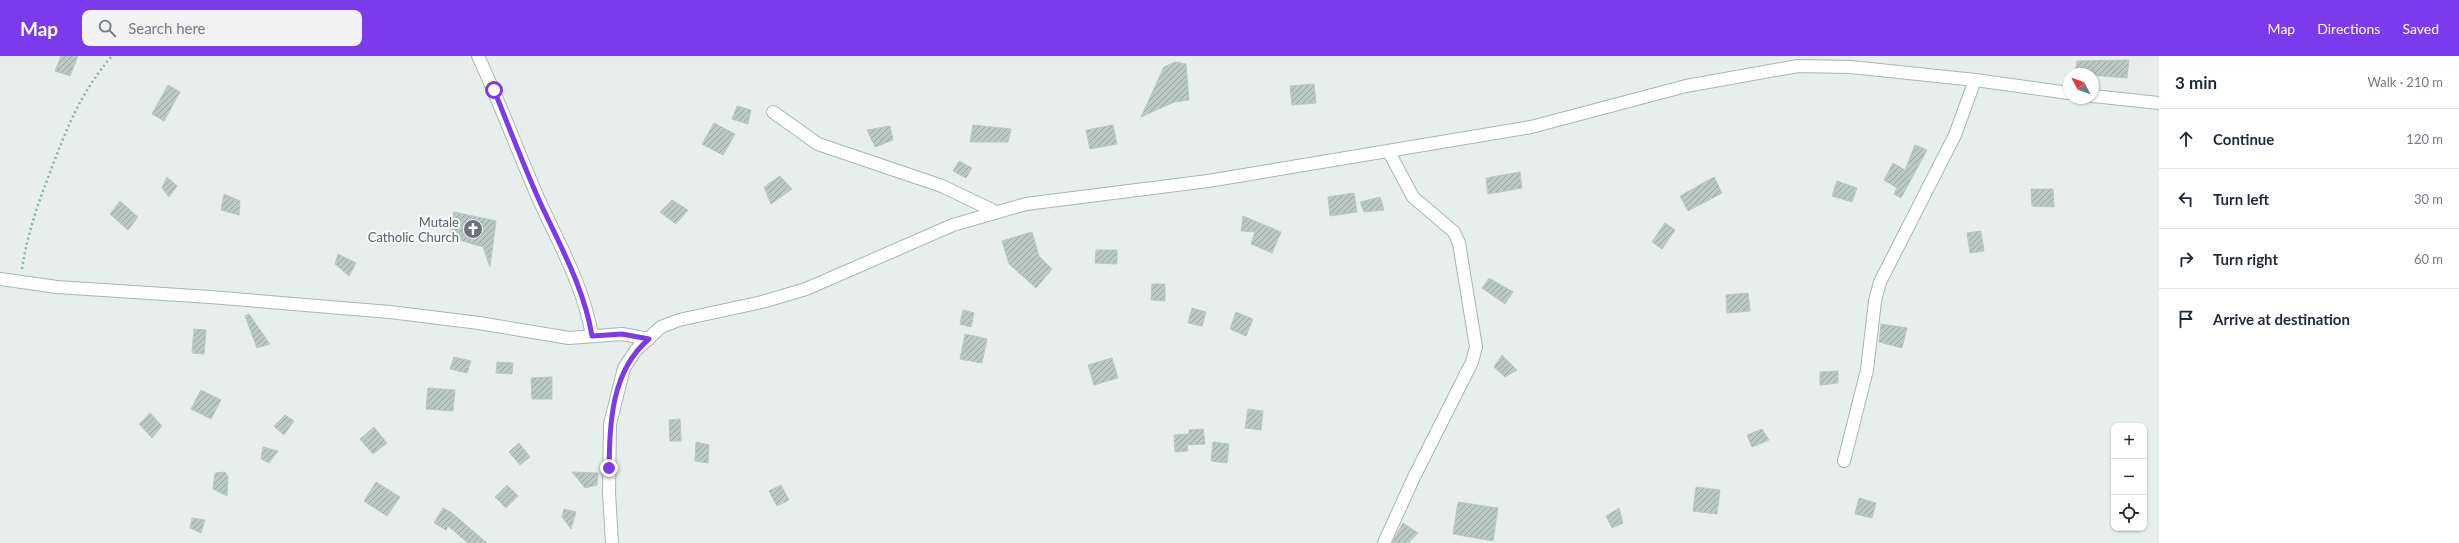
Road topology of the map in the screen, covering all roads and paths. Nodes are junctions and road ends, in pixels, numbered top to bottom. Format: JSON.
{"nodes":[{"id":1,"x":112,"y":56,"type":"edge"},
{"id":2,"x":478,"y":56,"type":"edge"},
{"id":3,"x":1975,"y":80,"type":"junction"},
{"id":4,"x":2063,"y":92,"type":"edge"},
{"id":5,"x":2099,"y":97,"type":"edge"},
{"id":6,"x":2159,"y":103,"type":"edge"},
{"id":7,"x":773,"y":112,"type":"dead end"},
{"id":8,"x":1389,"y":152,"type":"junction"},
{"id":9,"x":996,"y":212,"type":"junction"},
{"id":10,"x":0,"y":279,"type":"edge"},
{"id":11,"x":20,"y":282,"type":"junction"},
{"id":12,"x":592,"y":336,"type":"junction"},
{"id":13,"x":649,"y":339,"type":"junction"},
{"id":14,"x":1844,"y":461,"type":"dead end"},
{"id":15,"x":612,"y":543,"type":"edge"},
{"id":16,"x":1384,"y":543,"type":"edge"}],
"edges":[{"from":1,"to":11,"type":"path"},
{"from":2,"to":12,"type":"street"},
{"from":3,"to":4,"type":"street"},
{"from":3,"to":8,"type":"street"},
{"from":3,"to":14,"type":"street"},
{"from":5,"to":6,"type":"street"},
{"from":7,"to":9,"type":"street"},
{"from":8,"to":9,"type":"street"},
{"from":8,"to":16,"type":"street"},
{"from":9,"to":13,"type":"street"},
{"from":10,"to":11,"type":"street"},
{"from":11,"to":12,"type":"street"},
{"from":12,"to":13,"type":"street"},
{"from":13,"to":15,"type":"street"}]}
